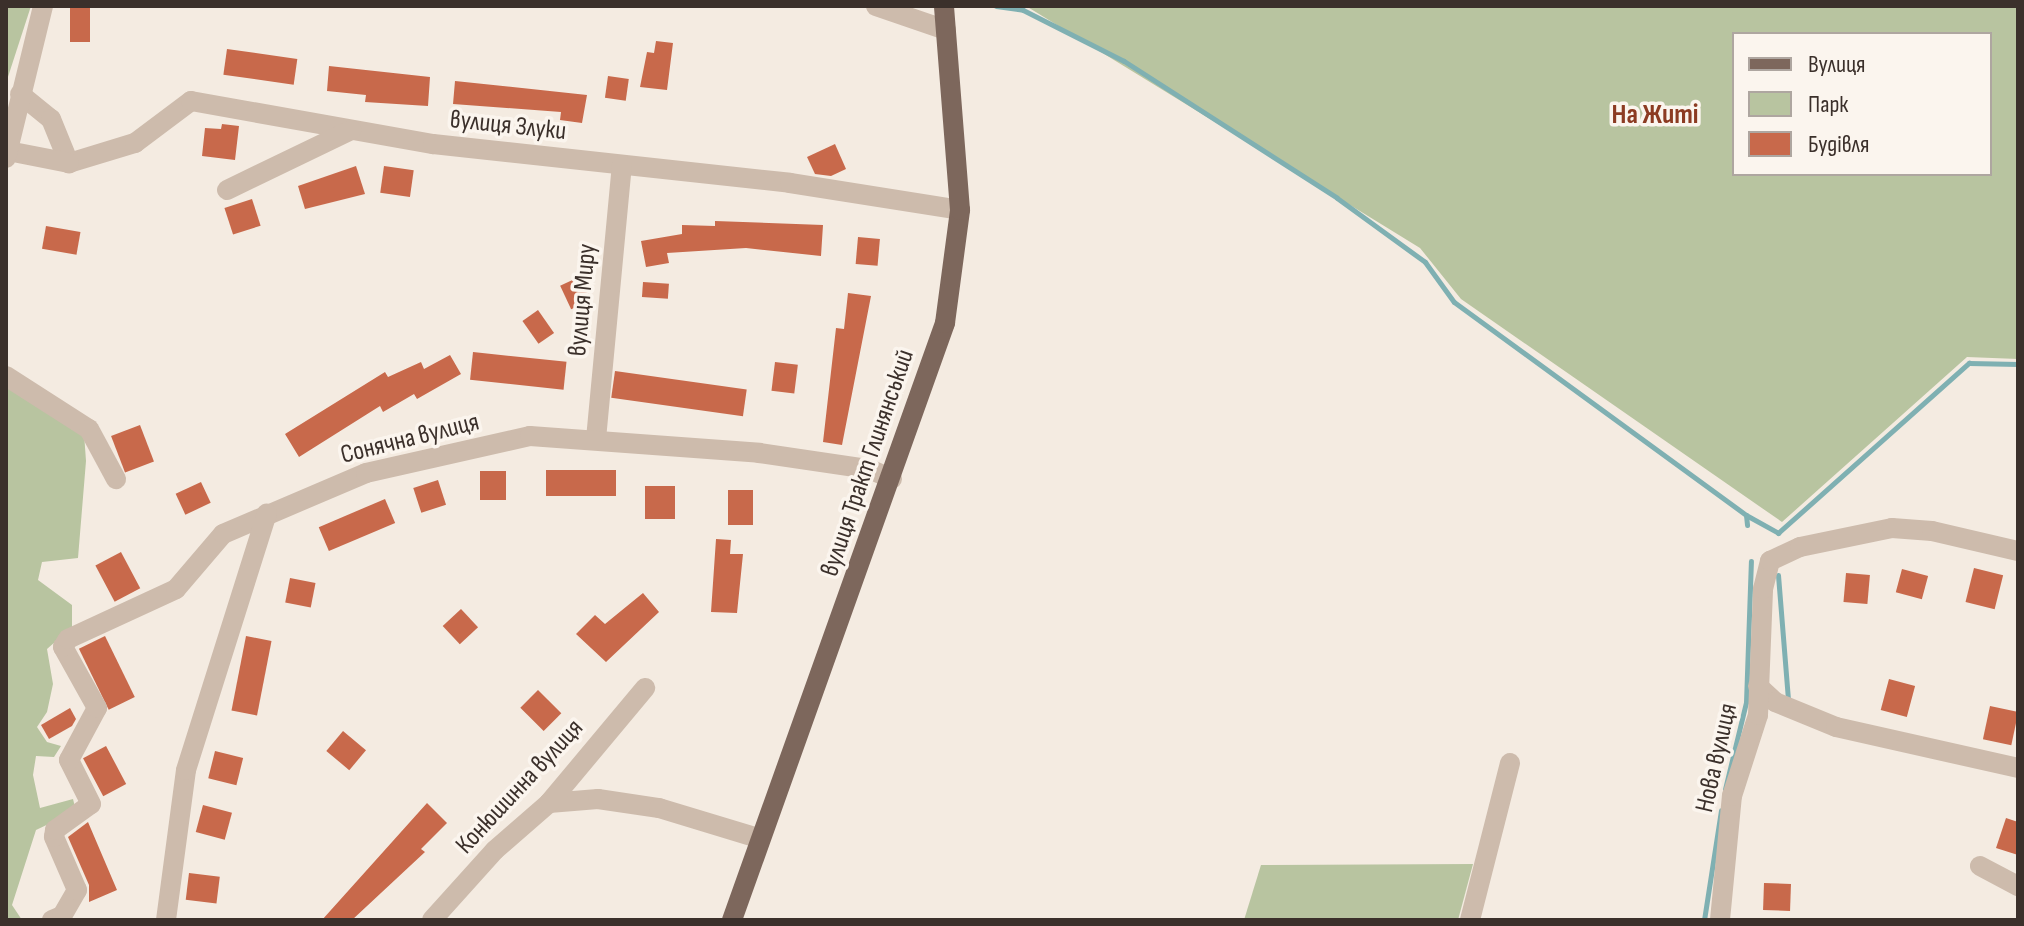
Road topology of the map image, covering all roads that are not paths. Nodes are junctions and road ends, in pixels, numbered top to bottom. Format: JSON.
{"nodes":[{"id":1,"x":43,"y":6,"type":"edge"},
{"id":2,"x":876,"y":6,"type":"edge"},
{"id":3,"x":944,"y":6,"type":"edge"},
{"id":4,"x":946,"y":30,"type":"junction"},
{"id":5,"x":20,"y":94,"type":"junction"},
{"id":6,"x":351,"y":130,"type":"junction"},
{"id":7,"x":7,"y":155,"type":"edge"},
{"id":8,"x":69,"y":163,"type":"junction"},
{"id":9,"x":622,"y":165,"type":"junction"},
{"id":10,"x":227,"y":190,"type":"dead end"},
{"id":11,"x":960,"y":210,"type":"junction"},
{"id":12,"x":6,"y":376,"type":"edge"},
{"id":13,"x":596,"y":439,"type":"junction"},
{"id":14,"x":116,"y":479,"type":"dead end"},
{"id":15,"x":892,"y":479,"type":"junction"},
{"id":16,"x":267,"y":513,"type":"junction"},
{"id":17,"x":2018,"y":551,"type":"edge"},
{"id":18,"x":1758,"y":686,"type":"junction"},
{"id":19,"x":645,"y":688,"type":"dead end"},
{"id":20,"x":1510,"y":763,"type":"dead end"},
{"id":21,"x":2018,"y":768,"type":"edge"},
{"id":22,"x":549,"y":803,"type":"junction"},
{"id":23,"x":758,"y":838,"type":"junction"},
{"id":24,"x":1980,"y":866,"type":"dead end"},
{"id":25,"x":2018,"y":886,"type":"edge"},
{"id":26,"x":52,"y":920,"type":"edge"},
{"id":27,"x":166,"y":920,"type":"edge"},
{"id":28,"x":432,"y":920,"type":"edge"},
{"id":29,"x":732,"y":920,"type":"edge"},
{"id":30,"x":1470,"y":920,"type":"edge"},
{"id":31,"x":1720,"y":920,"type":"edge"}],
"edges":[{"from":1,"to":5,"type":"street"},
{"from":2,"to":4,"type":"street"},
{"from":3,"to":4,"type":"main road","name":"вулиця Тракт Глинянський"},
{"from":4,"to":11,"type":"main road","name":"вулиця Тракт Глинянський"},
{"from":5,"to":7,"type":"street"},
{"from":5,"to":8,"type":"street"},
{"from":6,"to":8,"type":"street","name":"вулиця Злуки"},
{"from":6,"to":9,"type":"street","name":"вулиця Злуки"},
{"from":6,"to":10,"type":"street"},
{"from":7,"to":8,"type":"street","name":"вулиця Злуки"},
{"from":9,"to":11,"type":"street","name":"вулиця Злуки"},
{"from":9,"to":13,"type":"street","name":"вулиця Миру"},
{"from":11,"to":15,"type":"main road","name":"вулиця Тракт Глинянський"},
{"from":12,"to":14,"type":"street"},
{"from":13,"to":15,"type":"street","name":"Сонячна вулиця"},
{"from":13,"to":16,"type":"street","name":"Сонячна вулиця"},
{"from":15,"to":23,"type":"main road","name":"вулиця Тракт Глинянський"},
{"from":16,"to":26,"type":"street","name":"Сонячна вулиця"},
{"from":16,"to":27,"type":"street"},
{"from":17,"to":18,"type":"street","name":"Нова вулиця"},
{"from":18,"to":21,"type":"street"},
{"from":18,"to":31,"type":"street","name":"Нова вулиця"},
{"from":19,"to":22,"type":"street","name":"Конюшинна вулиця"},
{"from":20,"to":30,"type":"street"},
{"from":22,"to":23,"type":"street"},
{"from":22,"to":28,"type":"street","name":"Конюшинна вулиця"},
{"from":23,"to":29,"type":"main road","name":"вулиця Тракт Глинянський"},
{"from":24,"to":25,"type":"street"}]}
